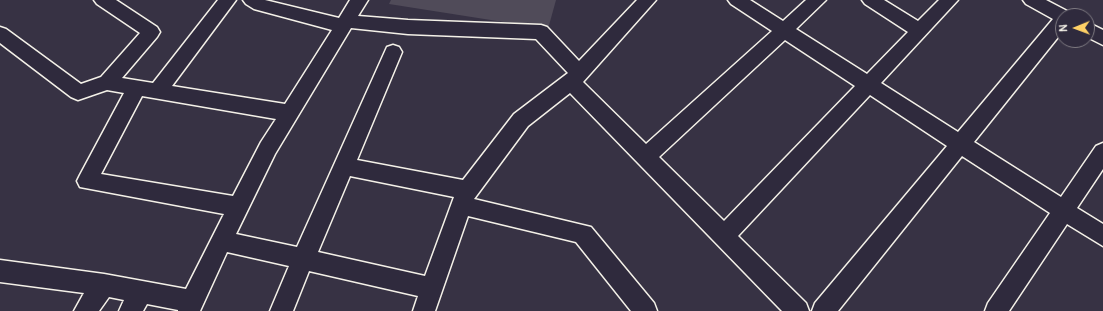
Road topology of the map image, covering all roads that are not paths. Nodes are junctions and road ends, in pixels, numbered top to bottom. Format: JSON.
{"nodes":[{"id":1,"x":102,"y":0,"type":"edge"},
{"id":2,"x":228,"y":0,"type":"edge"},
{"id":3,"x":359,"y":0,"type":"edge"},
{"id":4,"x":647,"y":0,"type":"edge"},
{"id":5,"x":737,"y":0,"type":"edge"},
{"id":6,"x":817,"y":0,"type":"edge"},
{"id":7,"x":871,"y":0,"type":"edge"},
{"id":8,"x":949,"y":0,"type":"edge"},
{"id":9,"x":1032,"y":0,"type":"edge"},
{"id":10,"x":259,"y":2,"type":"edge"},
{"id":11,"x":1055,"y":13,"type":"edge"},
{"id":12,"x":345,"y":24,"type":"junction"},
{"id":13,"x":1055,"y":28,"type":"edge"},
{"id":14,"x":784,"y":30,"type":"junction"},
{"id":15,"x":920,"y":31,"type":"junction"},
{"id":16,"x":0,"y":34,"type":"edge"},
{"id":17,"x":393,"y":52,"type":"dead end"},
{"id":18,"x":575,"y":77,"type":"junction"},
{"id":19,"x":107,"y":83,"type":"junction"},
{"id":20,"x":868,"y":85,"type":"junction"},
{"id":21,"x":137,"y":88,"type":"junction"},
{"id":22,"x":158,"y":91,"type":"junction"},
{"id":23,"x":290,"y":113,"type":"junction"},
{"id":24,"x":960,"y":144,"type":"junction"},
{"id":25,"x":1103,"y":152,"type":"edge"},
{"id":26,"x":645,"y":157,"type":"junction"},
{"id":27,"x":344,"y":166,"type":"junction"},
{"id":28,"x":464,"y":197,"type":"junction"},
{"id":29,"x":239,"y":207,"type":"junction"},
{"id":30,"x":1064,"y":211,"type":"junction"},
{"id":31,"x":724,"y":236,"type":"junction"},
{"id":32,"x":1103,"y":236,"type":"edge"},
{"id":33,"x":222,"y":241,"type":"junction"},
{"id":34,"x":304,"y":259,"type":"junction"},
{"id":35,"x":0,"y":271,"type":"edge"},
{"id":36,"x":104,"y":285,"type":"junction"},
{"id":37,"x":432,"y":288,"type":"junction"},
{"id":38,"x":136,"y":301,"type":"edge"},
{"id":39,"x":190,"y":306,"type":"edge"},
{"id":40,"x":85,"y":311,"type":"edge"},
{"id":41,"x":281,"y":311,"type":"edge"},
{"id":42,"x":424,"y":311,"type":"edge"},
{"id":43,"x":646,"y":311,"type":"edge"},
{"id":44,"x":798,"y":311,"type":"edge"},
{"id":45,"x":823,"y":311,"type":"edge"},
{"id":46,"x":996,"y":311,"type":"edge"}],
"edges":[{"from":1,"to":19,"type":"street"},
{"from":2,"to":22,"type":"street"},
{"from":3,"to":12,"type":"street"},
{"from":4,"to":18,"type":"street"},
{"from":5,"to":14,"type":"street"},
{"from":6,"to":14,"type":"street"},
{"from":7,"to":15,"type":"street"},
{"from":8,"to":15,"type":"street"},
{"from":9,"to":11,"type":"street"},
{"from":10,"to":12,"type":"street"},
{"from":12,"to":18,"type":"street"},
{"from":12,"to":23,"type":"street"},
{"from":13,"to":24,"type":"street"},
{"from":14,"to":20,"type":"street"},
{"from":14,"to":26,"type":"street"},
{"from":15,"to":20,"type":"street"},
{"from":16,"to":19,"type":"street"},
{"from":17,"to":27,"type":"street"},
{"from":18,"to":26,"type":"street"},
{"from":18,"to":28,"type":"street"},
{"from":19,"to":21,"type":"street"},
{"from":20,"to":24,"type":"street"},
{"from":20,"to":31,"type":"street"},
{"from":21,"to":22,"type":"street"},
{"from":21,"to":29,"type":"street"},
{"from":22,"to":23,"type":"street"},
{"from":23,"to":29,"type":"street"},
{"from":24,"to":30,"type":"street"},
{"from":24,"to":45,"type":"street"},
{"from":25,"to":30,"type":"street"},
{"from":26,"to":31,"type":"street"},
{"from":27,"to":28,"type":"street"},
{"from":27,"to":34,"type":"street"},
{"from":28,"to":37,"type":"street"},
{"from":28,"to":43,"type":"street"},
{"from":29,"to":33,"type":"street"},
{"from":30,"to":32,"type":"street"},
{"from":30,"to":46,"type":"street"},
{"from":31,"to":44,"type":"street"},
{"from":33,"to":34,"type":"street"},
{"from":33,"to":39,"type":"street"},
{"from":34,"to":37,"type":"street"},
{"from":34,"to":41,"type":"street"},
{"from":35,"to":36,"type":"street"},
{"from":36,"to":38,"type":"street"},
{"from":36,"to":40,"type":"street"},
{"from":37,"to":42,"type":"street"},
{"from":38,"to":39,"type":"street"}]}
